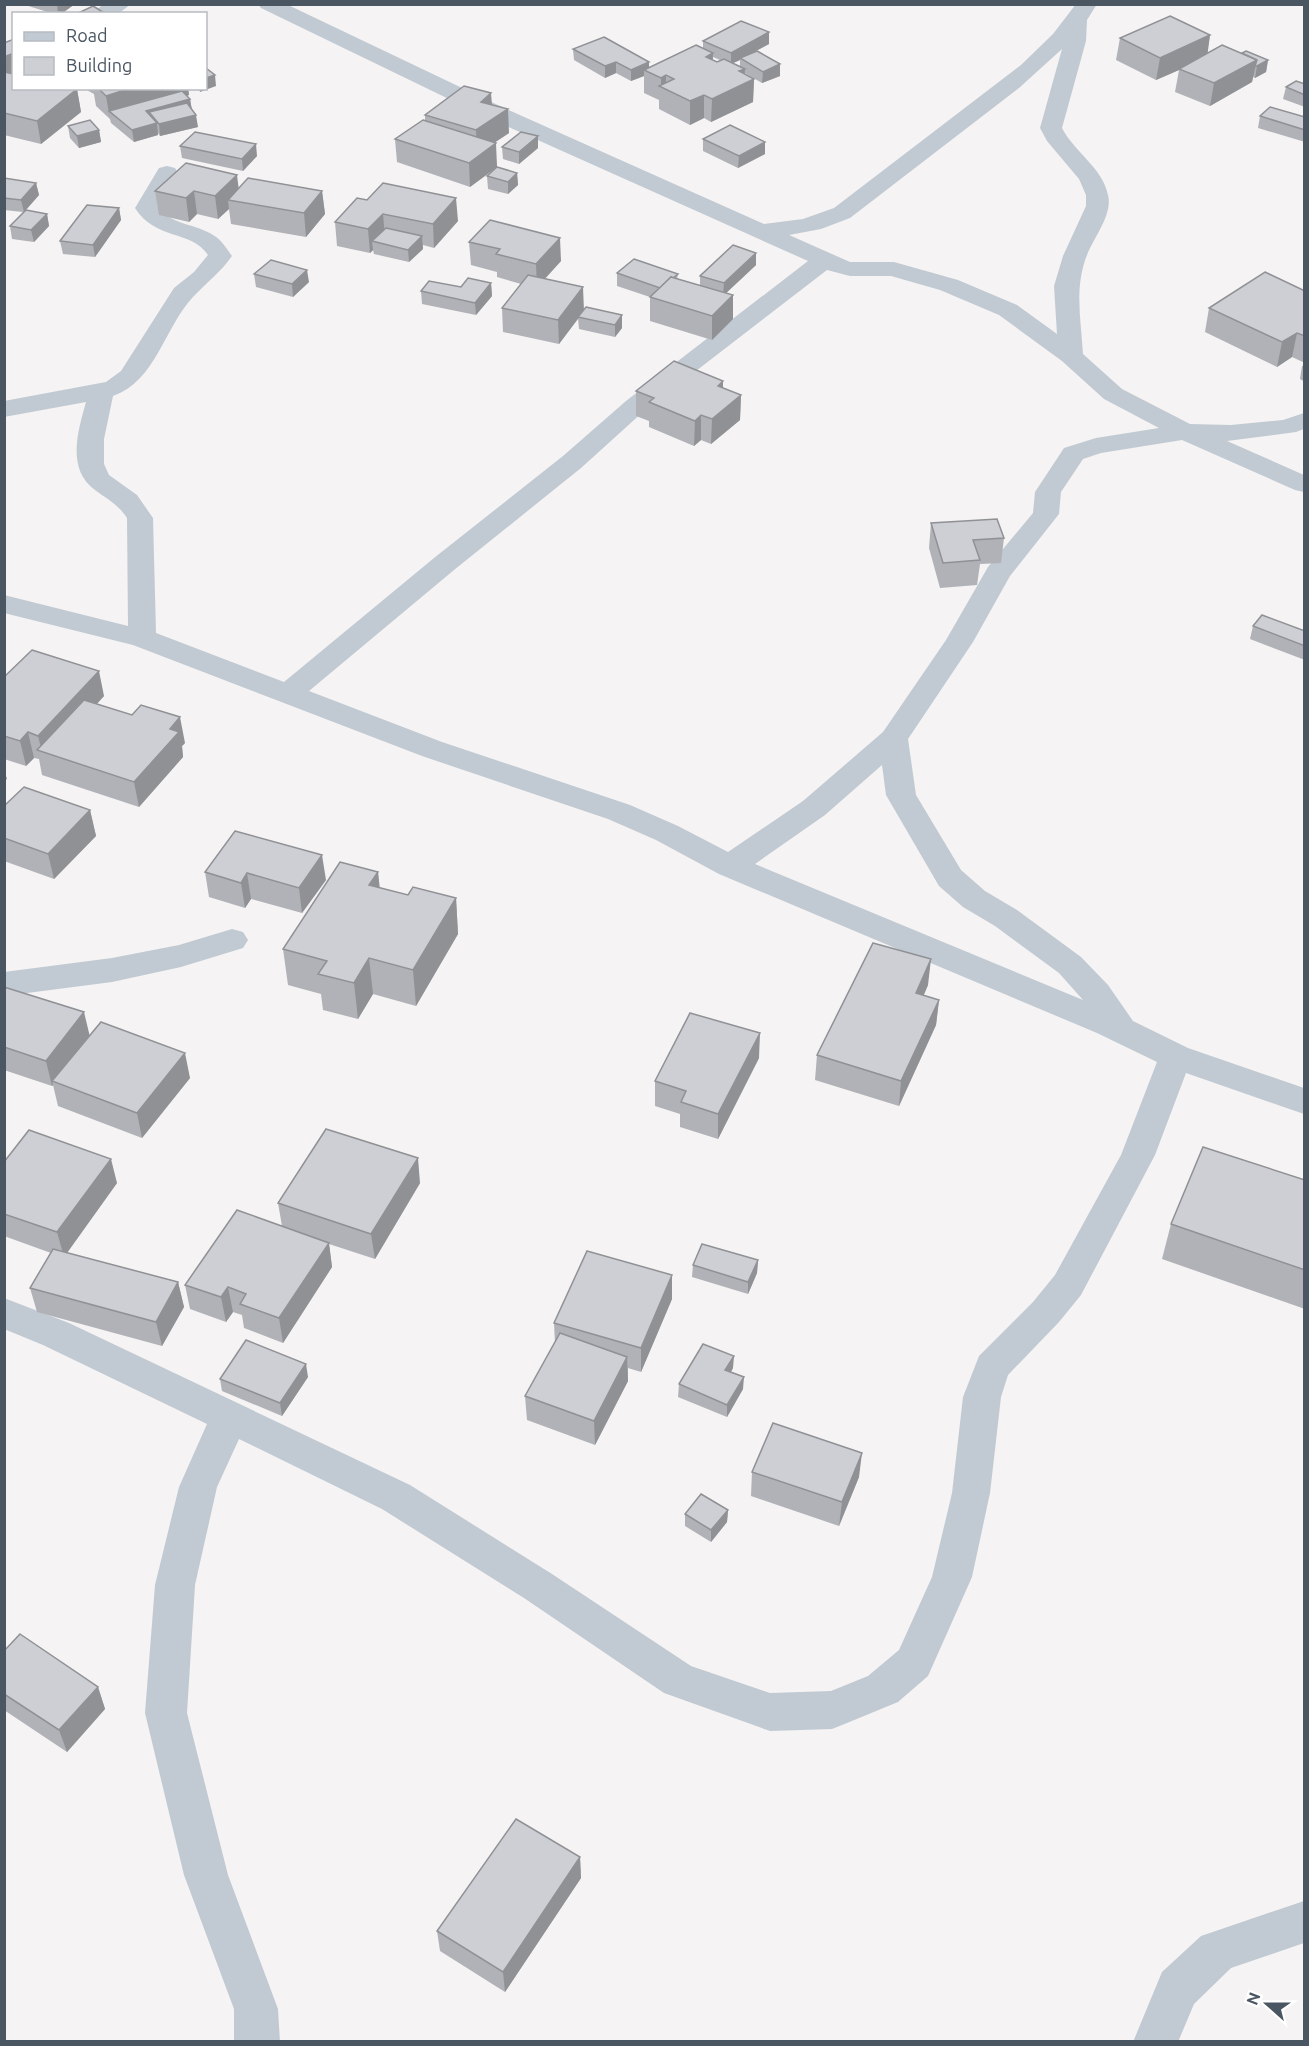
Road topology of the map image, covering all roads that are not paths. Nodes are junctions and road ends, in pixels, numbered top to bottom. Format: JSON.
{"nodes":[{"id":1,"x":121,"y":4,"type":"edge"},
{"id":2,"x":268,"y":4,"type":"edge"},
{"id":3,"x":105,"y":12,"type":"edge"},
{"id":4,"x":1082,"y":13,"type":"edge"},
{"id":5,"x":167,"y":173,"type":"dead end"},
{"id":6,"x":763,"y":231,"type":"junction"},
{"id":7,"x":825,"y":260,"type":"junction"},
{"id":8,"x":1071,"y":356,"type":"junction"},
{"id":9,"x":101,"y":392,"type":"junction"},
{"id":10,"x":4,"y":409,"type":"edge"},
{"id":11,"x":1305,"y":421,"type":"edge"},
{"id":12,"x":1185,"y":432,"type":"junction"},
{"id":13,"x":1305,"y":484,"type":"edge"},
{"id":14,"x":4,"y":604,"type":"edge"},
{"id":15,"x":142,"y":638,"type":"junction"},
{"id":16,"x":287,"y":695,"type":"junction"},
{"id":17,"x":893,"y":739,"type":"junction"},
{"id":18,"x":730,"y":866,"type":"junction"},
{"id":19,"x":232,"y":940,"type":"dead end"},
{"id":20,"x":4,"y":984,"type":"edge"},
{"id":21,"x":1120,"y":1028,"type":"junction"},
{"id":22,"x":1176,"y":1057,"type":"junction"},
{"id":23,"x":1305,"y":1101,"type":"edge"},
{"id":24,"x":4,"y":1313,"type":"edge"},
{"id":25,"x":230,"y":1416,"type":"junction"},
{"id":26,"x":1305,"y":1922,"type":"edge"},
{"id":27,"x":257,"y":2042,"type":"edge"},
{"id":28,"x":1155,"y":2042,"type":"edge"}],
"edges":[{"from":1,"to":3,"type":"street"},
{"from":2,"to":6,"type":"street"},
{"from":4,"to":6,"type":"street"},
{"from":4,"to":8,"type":"street"},
{"from":5,"to":9,"type":"street"},
{"from":6,"to":7,"type":"street"},
{"from":7,"to":8,"type":"street"},
{"from":7,"to":16,"type":"street"},
{"from":8,"to":12,"type":"street"},
{"from":9,"to":10,"type":"street"},
{"from":9,"to":15,"type":"street"},
{"from":11,"to":12,"type":"street"},
{"from":12,"to":13,"type":"street"},
{"from":12,"to":17,"type":"street"},
{"from":14,"to":15,"type":"street"},
{"from":15,"to":16,"type":"street"},
{"from":16,"to":18,"type":"street"},
{"from":17,"to":18,"type":"street"},
{"from":17,"to":21,"type":"street"},
{"from":18,"to":21,"type":"street"},
{"from":19,"to":20,"type":"street"},
{"from":21,"to":22,"type":"street"},
{"from":22,"to":23,"type":"street"},
{"from":22,"to":25,"type":"street"},
{"from":24,"to":25,"type":"street"},
{"from":25,"to":27,"type":"street"},
{"from":26,"to":28,"type":"street"}]}
